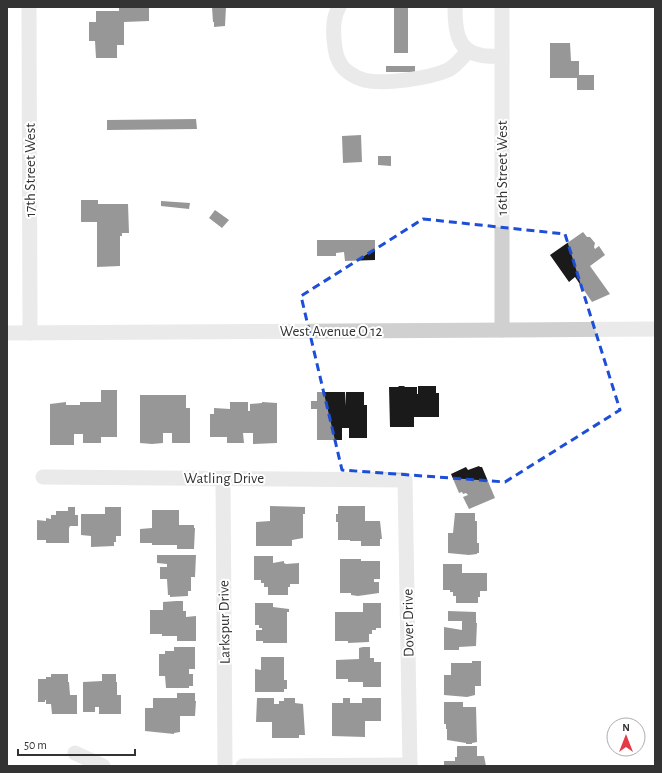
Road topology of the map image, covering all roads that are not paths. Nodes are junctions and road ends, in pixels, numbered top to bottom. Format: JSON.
{"nodes":[{"id":1,"x":30,"y":7,"type":"edge"},
{"id":2,"x":339,"y":7,"type":"edge"},
{"id":3,"x":455,"y":7,"type":"edge"},
{"id":4,"x":502,"y":7,"type":"edge"},
{"id":5,"x":468,"y":51,"type":"junction"},
{"id":6,"x":502,"y":56,"type":"junction"},
{"id":7,"x":655,"y":329,"type":"edge"},
{"id":8,"x":502,"y":330,"type":"junction"},
{"id":9,"x":7,"y":333,"type":"edge"},
{"id":10,"x":30,"y":333,"type":"junction"},
{"id":11,"x":43,"y":477,"type":"dead end"},
{"id":12,"x":223,"y":478,"type":"junction"},
{"id":13,"x":405,"y":480,"type":"joint"},
{"id":14,"x":75,"y":753,"type":"dead end"},
{"id":15,"x":410,"y":765,"type":"edge"},
{"id":16,"x":103,"y":766,"type":"edge"},
{"id":17,"x":225,"y":766,"type":"edge"},
{"id":18,"x":243,"y":766,"type":"edge"}],
"edges":[{"from":1,"to":10,"type":"street","name":"17th Street West"},
{"from":2,"to":5,"type":"street"},
{"from":3,"to":5,"type":"street"},
{"from":4,"to":6,"type":"street","name":"16th Street West"},
{"from":5,"to":6,"type":"street"},
{"from":6,"to":8,"type":"street","name":"16th Street West"},
{"from":7,"to":8,"type":"street","name":"West Avenue O 12"},
{"from":8,"to":10,"type":"street","name":"West Avenue O 12"},
{"from":9,"to":10,"type":"street","name":"West Avenue O 12"},
{"from":11,"to":12,"type":"street","name":"Watling Drive"},
{"from":12,"to":13,"type":"street","name":"Watling Drive"},
{"from":12,"to":17,"type":"street","name":"Larkspur Drive"},
{"from":13,"to":15,"type":"street","name":"Dover Drive"},
{"from":14,"to":16,"type":"street"},
{"from":15,"to":18,"type":"street"}]}
